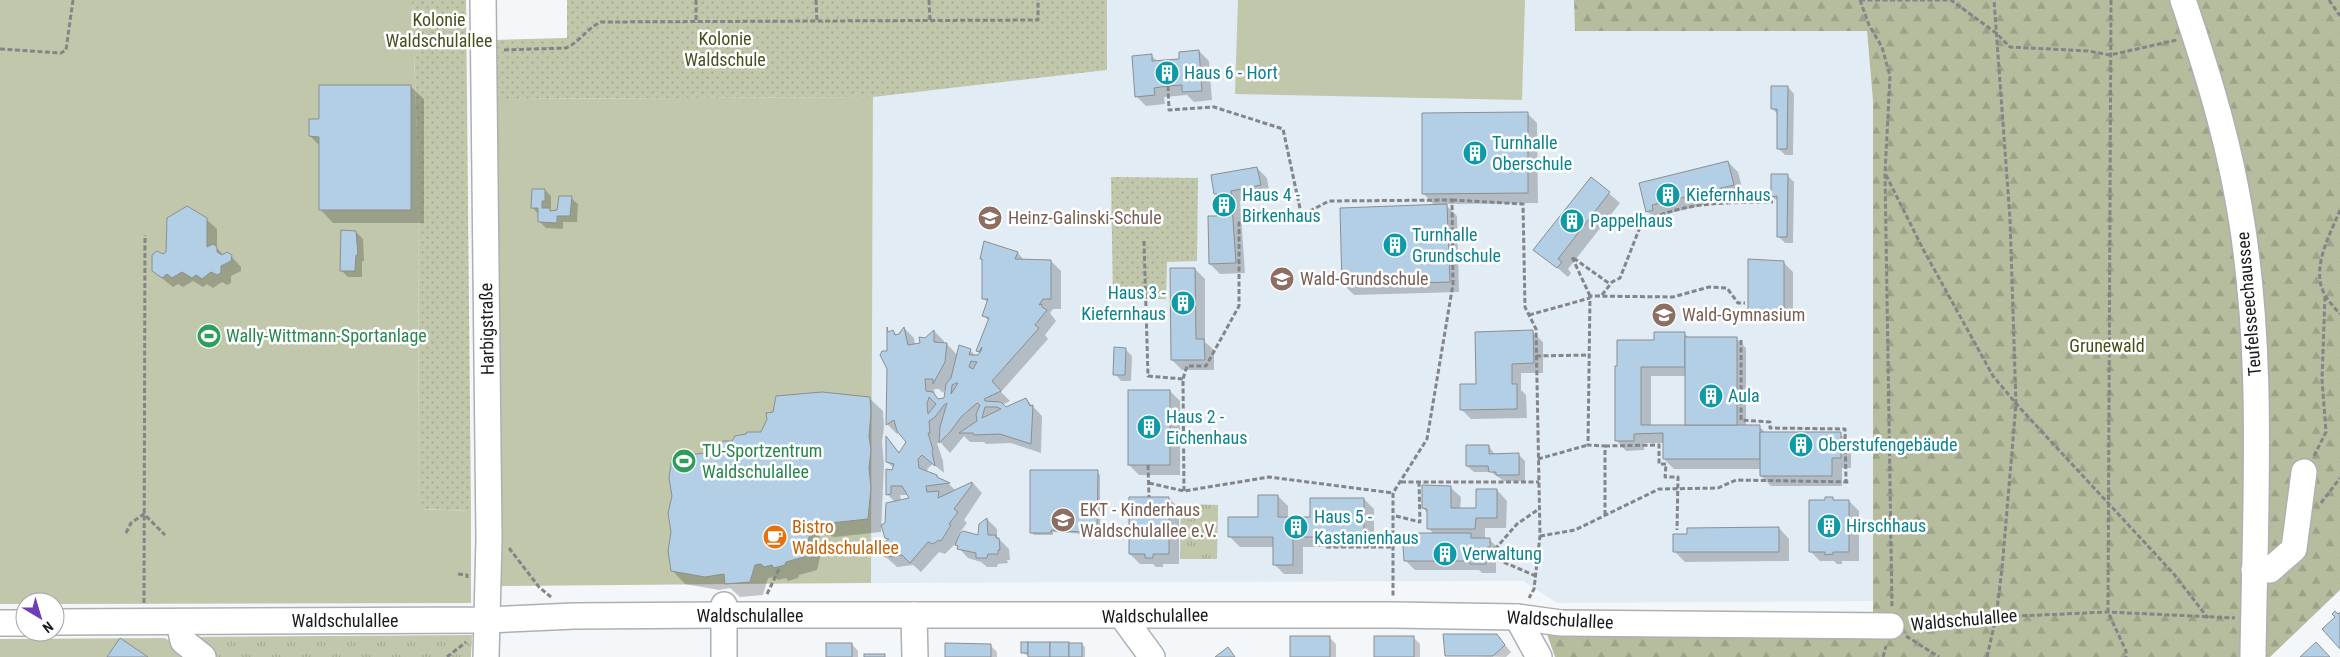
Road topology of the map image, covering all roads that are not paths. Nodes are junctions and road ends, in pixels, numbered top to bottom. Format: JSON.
{"nodes":[{"id":1,"x":483,"y":0,"type":"edge"},
{"id":2,"x":2183,"y":0,"type":"edge"},
{"id":3,"x":2304,"y":472,"type":"road end"},
{"id":4,"x":2254,"y":570,"type":"junction"},
{"id":5,"x":1522,"y":608,"type":"junction"},
{"id":6,"x":724,"y":610,"type":"junction"},
{"id":7,"x":914,"y":615,"type":"junction"},
{"id":8,"x":1122,"y":616,"type":"junction"},
{"id":9,"x":486,"y":620,"type":"junction"},
{"id":10,"x":65,"y":622,"type":"edge"},
{"id":11,"x":179,"y":622,"type":"junction"},
{"id":12,"x":0,"y":623,"type":"edge"},
{"id":13,"x":15,"y":623,"type":"edge"},
{"id":14,"x":1891,"y":626,"type":"road end"},
{"id":15,"x":477,"y":649,"type":"edge"},
{"id":16,"x":203,"y":657,"type":"edge"},
{"id":17,"x":724,"y":657,"type":"edge"},
{"id":18,"x":915,"y":657,"type":"edge"},
{"id":19,"x":1152,"y":657,"type":"edge"},
{"id":20,"x":1539,"y":657,"type":"edge"},
{"id":21,"x":2253,"y":657,"type":"edge"}],
"edges":[{"from":1,"to":9,"type":"street","name":"Harbigstraße"},
{"from":2,"to":4,"type":"street","name":"Teufelsseechaussee"},
{"from":3,"to":4,"type":"street"},
{"from":4,"to":21,"type":"street","name":"Teufelsseechaussee"},
{"from":5,"to":8,"type":"street","name":"Waldschulallee"},
{"from":5,"to":14,"type":"street","name":"Waldschulallee"},
{"from":5,"to":20,"type":"street"},
{"from":6,"to":7,"type":"street","name":"Waldschulallee"},
{"from":6,"to":9,"type":"street","name":"Waldschulallee"},
{"from":6,"to":17,"type":"street"},
{"from":7,"to":8,"type":"street","name":"Waldschulallee"},
{"from":7,"to":18,"type":"street"},
{"from":8,"to":19,"type":"street"},
{"from":9,"to":11,"type":"street","name":"Waldschulallee"},
{"from":9,"to":15,"type":"street","name":"Harbigstraße"},
{"from":10,"to":11,"type":"street","name":"Waldschulallee"},
{"from":11,"to":16,"type":"street"},
{"from":12,"to":13,"type":"street"}]}
